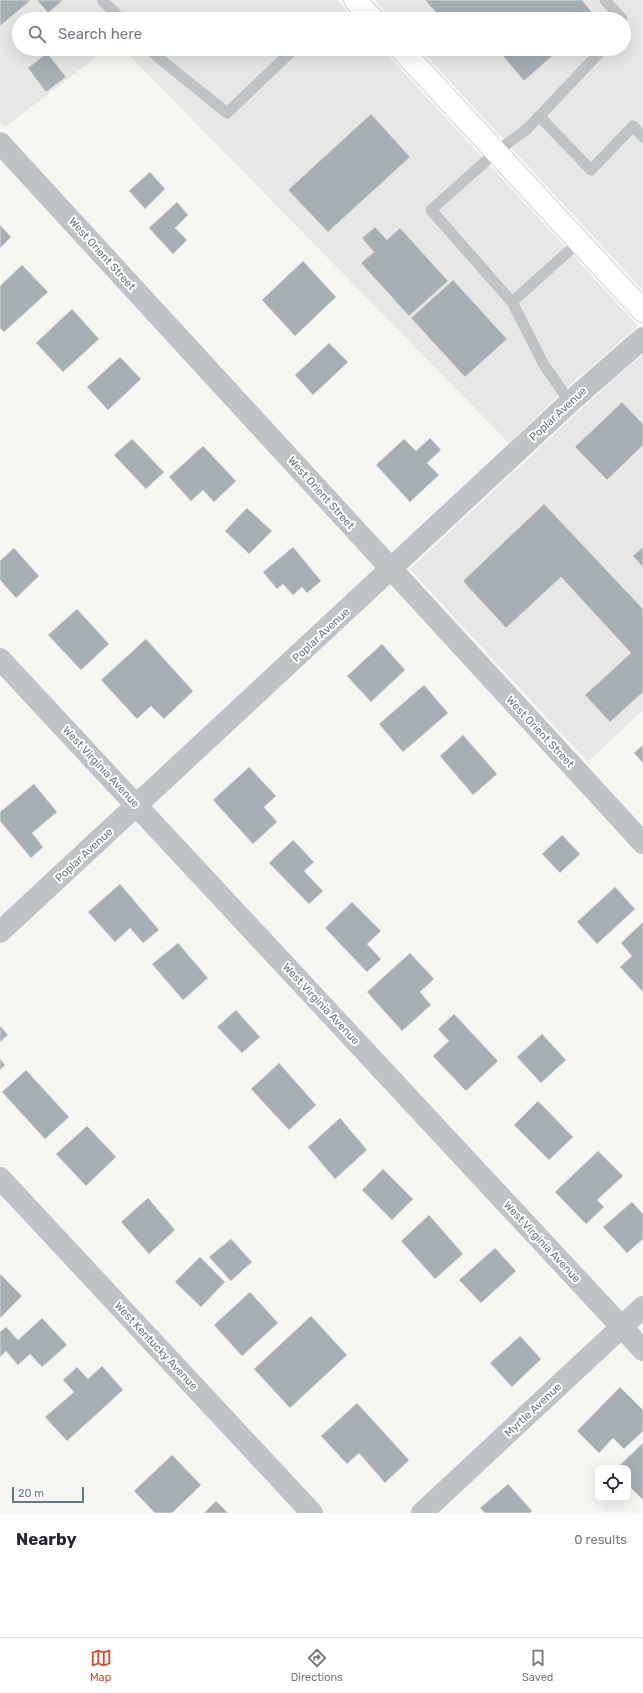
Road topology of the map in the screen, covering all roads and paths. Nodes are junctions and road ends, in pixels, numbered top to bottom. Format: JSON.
{"nodes":[{"id":1,"x":102,"y":0,"type":"edge"},
{"id":2,"x":355,"y":0,"type":"edge"},
{"id":3,"x":604,"y":0,"type":"edge"},
{"id":4,"x":114,"y":12,"type":"edge"},
{"id":5,"x":366,"y":12,"type":"edge"},
{"id":6,"x":615,"y":12,"type":"edge"},
{"id":7,"x":157,"y":56,"type":"edge"},
{"id":8,"x":287,"y":56,"type":"edge"},
{"id":9,"x":407,"y":56,"type":"edge"},
{"id":10,"x":596,"y":56,"type":"edge"},
{"id":11,"x":539,"y":116,"type":"junction"},
{"id":12,"x":643,"y":137,"type":"edge"},
{"id":13,"x":0,"y":143,"type":"edge"},
{"id":14,"x":496,"y":152,"type":"junction"},
{"id":15,"x":579,"y":242,"type":"junction"},
{"id":16,"x":512,"y":302,"type":"junction"},
{"id":17,"x":643,"y":311,"type":"edge"},
{"id":18,"x":643,"y":338,"type":"edge"},
{"id":19,"x":570,"y":402,"type":"junction"},
{"id":20,"x":391,"y":570,"type":"junction"},
{"id":21,"x":0,"y":659,"type":"edge"},
{"id":22,"x":136,"y":806,"type":"junction"},
{"id":23,"x":643,"y":843,"type":"edge"},
{"id":24,"x":0,"y":932,"type":"edge"},
{"id":25,"x":0,"y":1178,"type":"edge"},
{"id":26,"x":643,"y":1308,"type":"edge"},
{"id":27,"x":622,"y":1327,"type":"junction"},
{"id":28,"x":643,"y":1350,"type":"edge"},
{"id":29,"x":312,"y":1513,"type":"edge"},
{"id":30,"x":422,"y":1513,"type":"edge"}],
"edges":[{"from":1,"to":4,"type":"lane"},
{"from":2,"to":5,"type":"main road"},
{"from":3,"to":6,"type":"lane"},
{"from":7,"to":8,"type":"lane"},
{"from":9,"to":14,"type":"main road"},
{"from":10,"to":11,"type":"lane"},
{"from":11,"to":12,"type":"lane"},
{"from":11,"to":14,"type":"lane"},
{"from":13,"to":20,"type":"street","name":"West Orient Street"},
{"from":14,"to":15,"type":"main road"},
{"from":14,"to":16,"type":"lane"},
{"from":15,"to":16,"type":"lane"},
{"from":15,"to":17,"type":"main road"},
{"from":16,"to":19,"type":"lane"},
{"from":18,"to":19,"type":"street","name":"Poplar Avenue"},
{"from":19,"to":20,"type":"street","name":"Poplar Avenue"},
{"from":20,"to":22,"type":"street","name":"Poplar Avenue"},
{"from":20,"to":23,"type":"street","name":"West Orient Street"},
{"from":21,"to":22,"type":"street","name":"West Virginia Avenue"},
{"from":22,"to":24,"type":"street","name":"Poplar Avenue"},
{"from":22,"to":27,"type":"street","name":"West Virginia Avenue"},
{"from":25,"to":29,"type":"street","name":"West Kentucky Avenue"},
{"from":26,"to":27,"type":"street","name":"Myrtle Avenue"},
{"from":27,"to":28,"type":"street","name":"West Virginia Avenue"},
{"from":27,"to":30,"type":"street","name":"Myrtle Avenue"}]}
